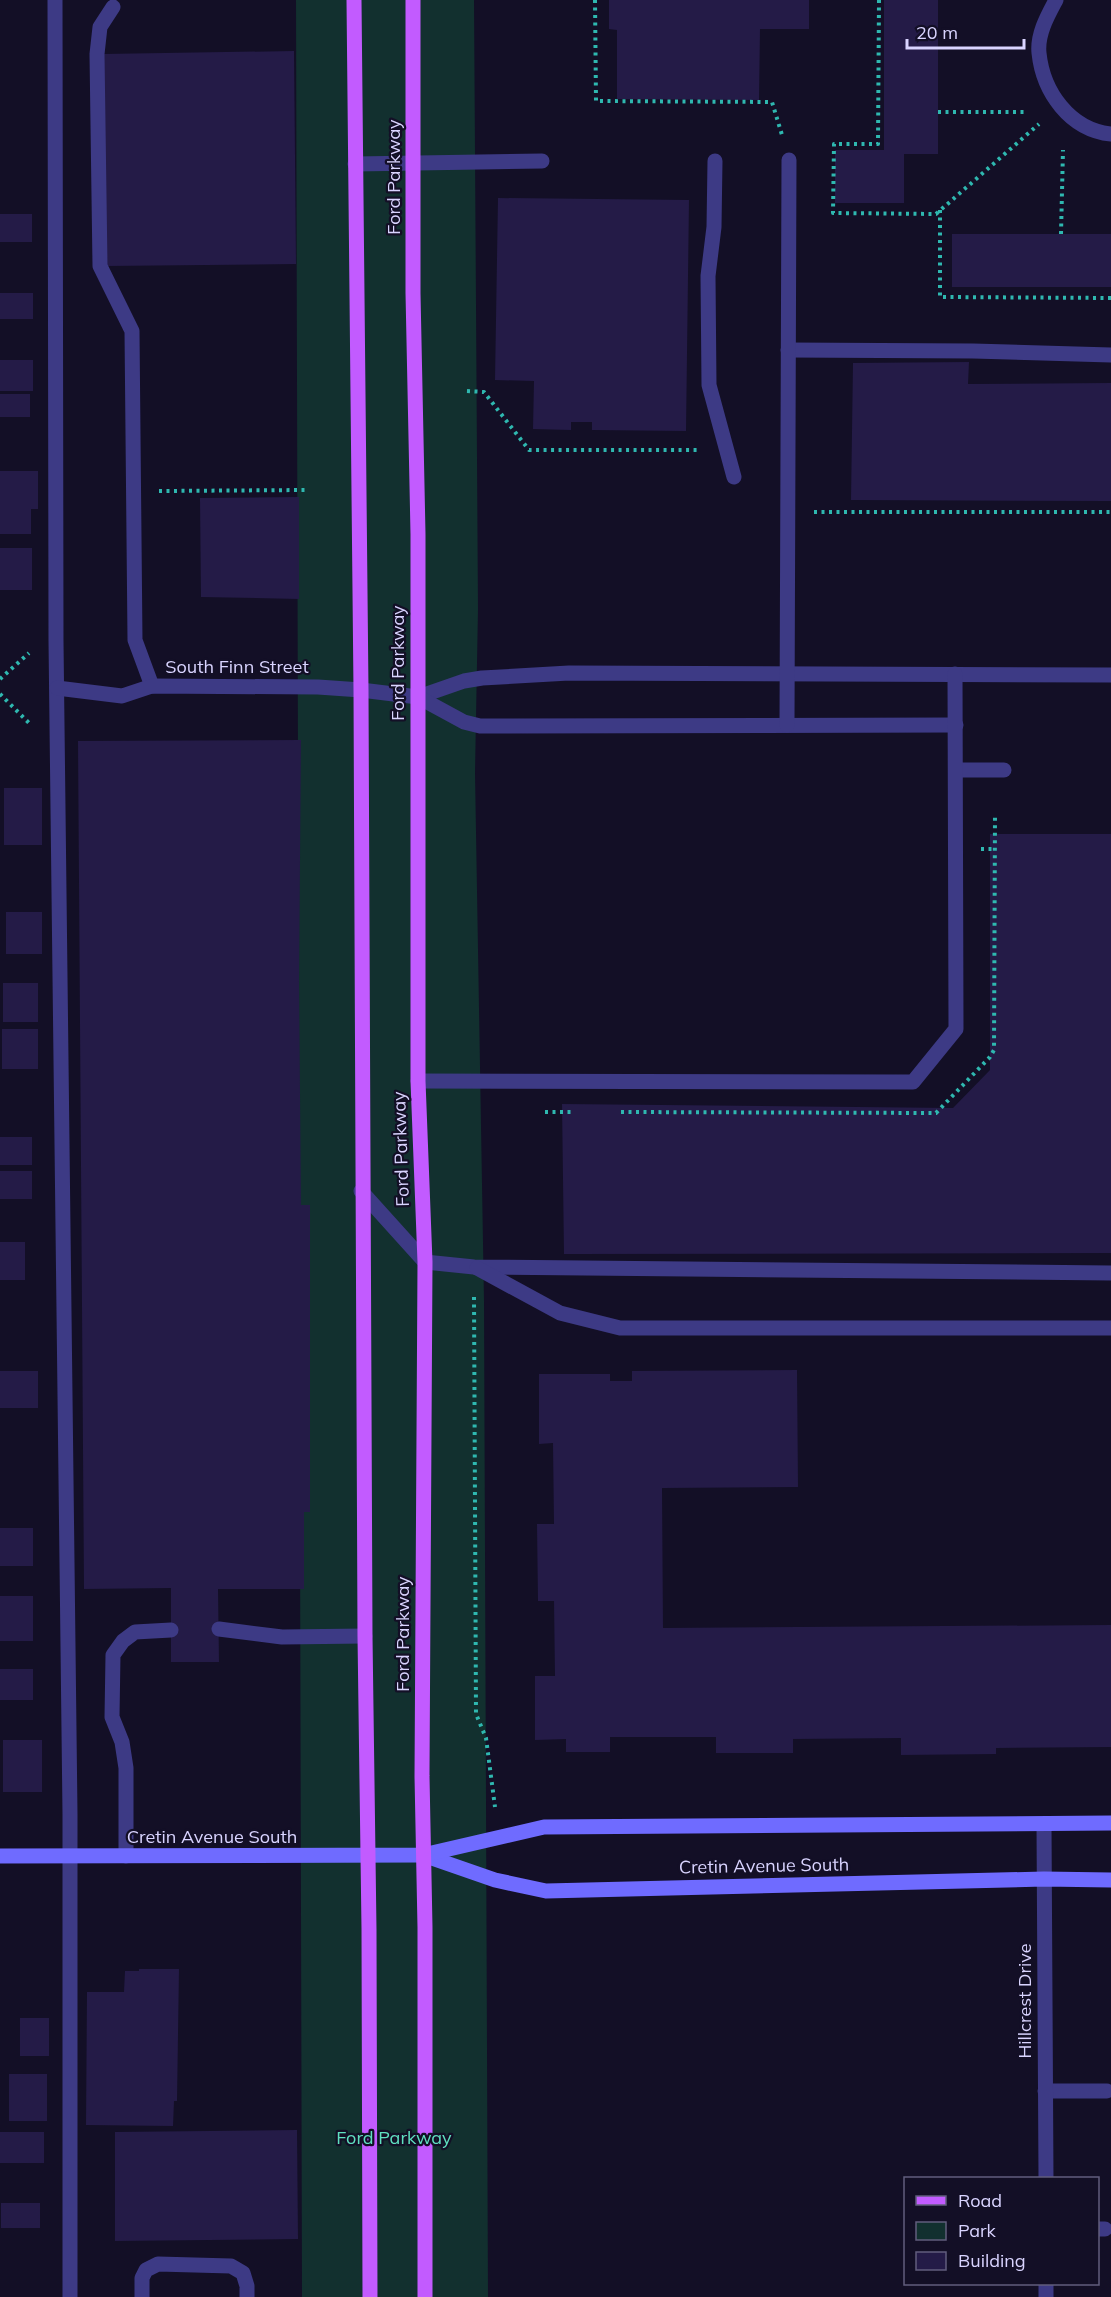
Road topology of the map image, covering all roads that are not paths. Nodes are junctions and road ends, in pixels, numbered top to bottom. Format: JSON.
{"nodes":[{"id":1,"x":55,"y":0,"type":"edge"},
{"id":2,"x":354,"y":0,"type":"edge"},
{"id":3,"x":413,"y":0,"type":"edge"},
{"id":4,"x":1056,"y":0,"type":"edge"},
{"id":5,"x":113,"y":8,"type":"dead end"},
{"id":6,"x":1111,"y":134,"type":"edge"},
{"id":7,"x":789,"y":160,"type":"dead end"},
{"id":8,"x":542,"y":161,"type":"dead end"},
{"id":9,"x":715,"y":161,"type":"dead end"},
{"id":10,"x":414,"y":162,"type":"junction"},
{"id":11,"x":355,"y":164,"type":"junction"},
{"id":12,"x":788,"y":350,"type":"junction"},
{"id":13,"x":1111,"y":355,"type":"edge"},
{"id":14,"x":734,"y":477,"type":"dead end"},
{"id":15,"x":787,"y":674,"type":"junction"},
{"id":16,"x":955,"y":674,"type":"junction"},
{"id":17,"x":1111,"y":675,"type":"edge"},
{"id":18,"x":152,"y":686,"type":"junction"},
{"id":19,"x":57,"y":688,"type":"junction"},
{"id":20,"x":361,"y":690,"type":"junction"},
{"id":21,"x":418,"y":697,"type":"junction"},
{"id":22,"x":787,"y":726,"type":"junction"},
{"id":23,"x":956,"y":726,"type":"junction"},
{"id":24,"x":956,"y":770,"type":"junction"},
{"id":25,"x":1004,"y":770,"type":"dead end"},
{"id":26,"x":418,"y":1081,"type":"junction"},
{"id":27,"x":362,"y":1191,"type":"junction"},
{"id":28,"x":425,"y":1262,"type":"junction"},
{"id":29,"x":474,"y":1267,"type":"junction"},
{"id":30,"x":1111,"y":1273,"type":"edge"},
{"id":31,"x":1111,"y":1328,"type":"edge"},
{"id":32,"x":219,"y":1629,"type":"dead end"},
{"id":33,"x":171,"y":1630,"type":"dead end"},
{"id":34,"x":365,"y":1636,"type":"junction"},
{"id":35,"x":1111,"y":1823,"type":"edge"},
{"id":36,"x":1044,"y":1824,"type":"junction"},
{"id":37,"x":367,"y":1855,"type":"junction"},
{"id":38,"x":423,"y":1855,"type":"junction"},
{"id":39,"x":0,"y":1856,"type":"edge"},
{"id":40,"x":70,"y":1856,"type":"junction"},
{"id":41,"x":126,"y":1856,"type":"junction"},
{"id":42,"x":1044,"y":1879,"type":"junction"},
{"id":43,"x":1111,"y":1880,"type":"edge"},
{"id":44,"x":1045,"y":2091,"type":"junction"},
{"id":45,"x":1107,"y":2091,"type":"dead end"},
{"id":46,"x":1046,"y":2177,"type":"edge"},
{"id":47,"x":70,"y":2297,"type":"edge"},
{"id":48,"x":142,"y":2297,"type":"edge"},
{"id":49,"x":247,"y":2297,"type":"edge"},
{"id":50,"x":370,"y":2297,"type":"edge"},
{"id":51,"x":425,"y":2297,"type":"edge"}],
"edges":[{"from":1,"to":19,"type":"street"},
{"from":2,"to":11,"type":"main road","name":"Ford Parkway"},
{"from":3,"to":10,"type":"main road","name":"Ford Parkway"},
{"from":4,"to":6,"type":"street"},
{"from":5,"to":18,"type":"street"},
{"from":7,"to":12,"type":"street"},
{"from":8,"to":10,"type":"street"},
{"from":9,"to":14,"type":"street"},
{"from":10,"to":11,"type":"street"},
{"from":10,"to":21,"type":"main road","name":"Ford Parkway"},
{"from":11,"to":20,"type":"main road","name":"Ford Parkway"},
{"from":12,"to":13,"type":"street"},
{"from":12,"to":15,"type":"street"},
{"from":15,"to":16,"type":"street"},
{"from":15,"to":21,"type":"street"},
{"from":15,"to":22,"type":"street"},
{"from":16,"to":17,"type":"street"},
{"from":16,"to":23,"type":"street"},
{"from":18,"to":19,"type":"street","name":"South Finn Street"},
{"from":18,"to":20,"type":"street","name":"South Finn Street"},
{"from":19,"to":40,"type":"street"},
{"from":20,"to":21,"type":"street","name":"South Finn Street"},
{"from":20,"to":27,"type":"main road","name":"Ford Parkway"},
{"from":21,"to":22,"type":"street"},
{"from":21,"to":26,"type":"main road","name":"Ford Parkway"},
{"from":22,"to":23,"type":"street"},
{"from":23,"to":24,"type":"street"},
{"from":24,"to":25,"type":"street"},
{"from":24,"to":26,"type":"street"},
{"from":26,"to":28,"type":"main road","name":"Ford Parkway"},
{"from":27,"to":28,"type":"street"},
{"from":27,"to":34,"type":"main road","name":"Ford Parkway"},
{"from":28,"to":29,"type":"street"},
{"from":28,"to":38,"type":"main road","name":"Ford Parkway"},
{"from":29,"to":30,"type":"street"},
{"from":29,"to":31,"type":"street"},
{"from":32,"to":34,"type":"street"},
{"from":33,"to":41,"type":"street"},
{"from":34,"to":37,"type":"main road","name":"Ford Parkway"},
{"from":35,"to":36,"type":"street","name":"Cretin Avenue South"},
{"from":36,"to":38,"type":"street","name":"Cretin Avenue South"},
{"from":36,"to":42,"type":"street","name":"Hillcrest Drive"},
{"from":37,"to":38,"type":"street","name":"Cretin Avenue South"},
{"from":37,"to":41,"type":"street","name":"Cretin Avenue South"},
{"from":37,"to":50,"type":"main road","name":"Ford Parkway"},
{"from":38,"to":42,"type":"street","name":"Cretin Avenue South"},
{"from":38,"to":51,"type":"main road","name":"Ford Parkway"},
{"from":39,"to":40,"type":"street","name":"Cretin Avenue South"},
{"from":40,"to":41,"type":"street","name":"Cretin Avenue South"},
{"from":40,"to":47,"type":"street"},
{"from":42,"to":43,"type":"street","name":"Cretin Avenue South"},
{"from":42,"to":44,"type":"street","name":"Hillcrest Drive"},
{"from":44,"to":45,"type":"street"},
{"from":44,"to":46,"type":"street","name":"Hillcrest Drive"},
{"from":48,"to":49,"type":"street"}]}
